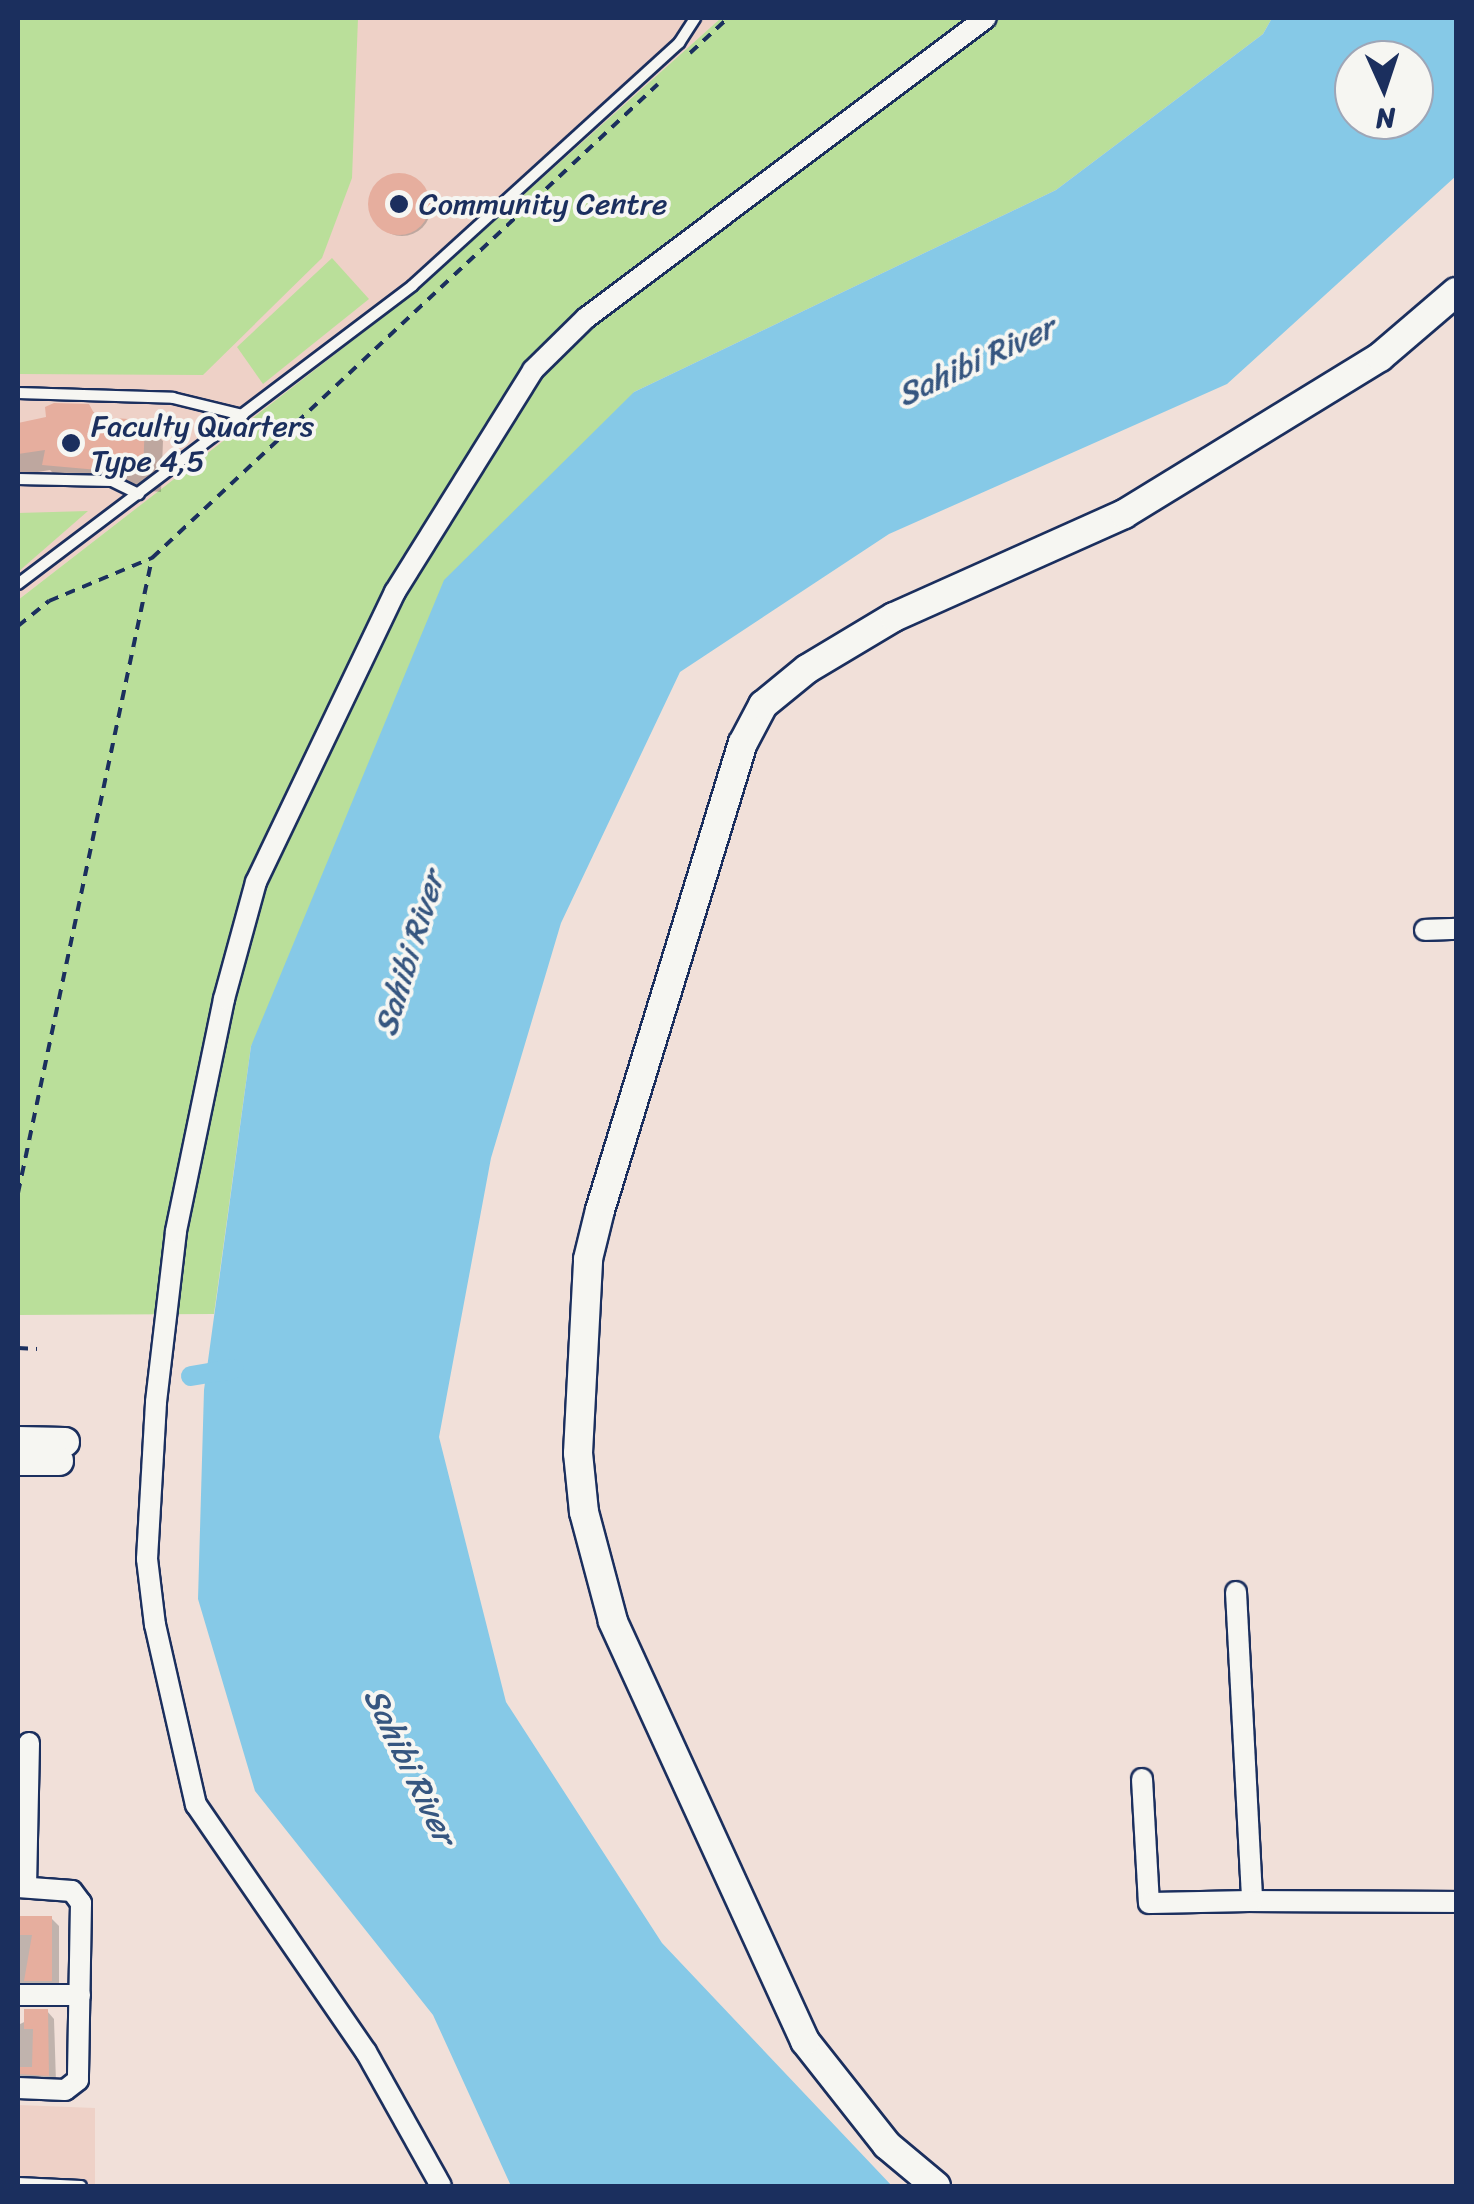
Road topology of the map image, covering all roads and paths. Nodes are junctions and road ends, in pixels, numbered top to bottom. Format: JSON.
{"nodes":[{"id":1,"x":696,"y":18,"type":"edge"},
{"id":2,"x":728,"y":18,"type":"edge"},
{"id":3,"x":986,"y":18,"type":"edge"},
{"id":4,"x":688,"y":55,"type":"dead end"},
{"id":5,"x":662,"y":80,"type":"dead end"},
{"id":6,"x":1456,"y":292,"type":"edge"},
{"id":7,"x":18,"y":393,"type":"edge"},
{"id":8,"x":242,"y":415,"type":"junction"},
{"id":9,"x":18,"y":479,"type":"edge"},
{"id":10,"x":140,"y":494,"type":"junction"},
{"id":11,"x":152,"y":558,"type":"junction"},
{"id":12,"x":18,"y":584,"type":"edge"},
{"id":13,"x":18,"y":626,"type":"edge"},
{"id":14,"x":1456,"y":929,"type":"edge"},
{"id":15,"x":1425,"y":930,"type":"dead end"},
{"id":16,"x":18,"y":1193,"type":"edge"},
{"id":17,"x":18,"y":1348,"type":"edge"},
{"id":18,"x":37,"y":1350,"type":"dead end"},
{"id":19,"x":18,"y":1441,"type":"edge"},
{"id":20,"x":18,"y":1460,"type":"edge"},
{"id":21,"x":1236,"y":1592,"type":"dead end"},
{"id":22,"x":29,"y":1743,"type":"dead end"},
{"id":23,"x":1142,"y":1779,"type":"dead end"},
{"id":24,"x":22,"y":1887,"type":"edge"},
{"id":25,"x":1252,"y":1901,"type":"junction"},
{"id":26,"x":1456,"y":1902,"type":"edge"},
{"id":27,"x":18,"y":1995,"type":"edge"},
{"id":28,"x":80,"y":1996,"type":"junction"},
{"id":29,"x":18,"y":2088,"type":"edge"},
{"id":30,"x":18,"y":2184,"type":"edge"},
{"id":31,"x":81,"y":2186,"type":"edge"},
{"id":32,"x":440,"y":2186,"type":"edge"},
{"id":33,"x":936,"y":2186,"type":"edge"}],
"edges":[{"from":1,"to":8,"type":"lane"},
{"from":2,"to":4,"type":"path"},
{"from":3,"to":32,"type":"street"},
{"from":5,"to":11,"type":"path"},
{"from":6,"to":33,"type":"street"},
{"from":7,"to":8,"type":"lane"},
{"from":8,"to":10,"type":"lane"},
{"from":9,"to":10,"type":"lane"},
{"from":10,"to":12,"type":"lane"},
{"from":11,"to":13,"type":"path"},
{"from":11,"to":16,"type":"path"},
{"from":14,"to":15,"type":"street"},
{"from":17,"to":18,"type":"path"},
{"from":19,"to":20,"type":"street"},
{"from":21,"to":25,"type":"street"},
{"from":22,"to":24,"type":"street"},
{"from":23,"to":25,"type":"street"},
{"from":24,"to":28,"type":"street"},
{"from":25,"to":26,"type":"street"},
{"from":27,"to":28,"type":"street"},
{"from":28,"to":29,"type":"street"},
{"from":30,"to":31,"type":"lane"}]}
